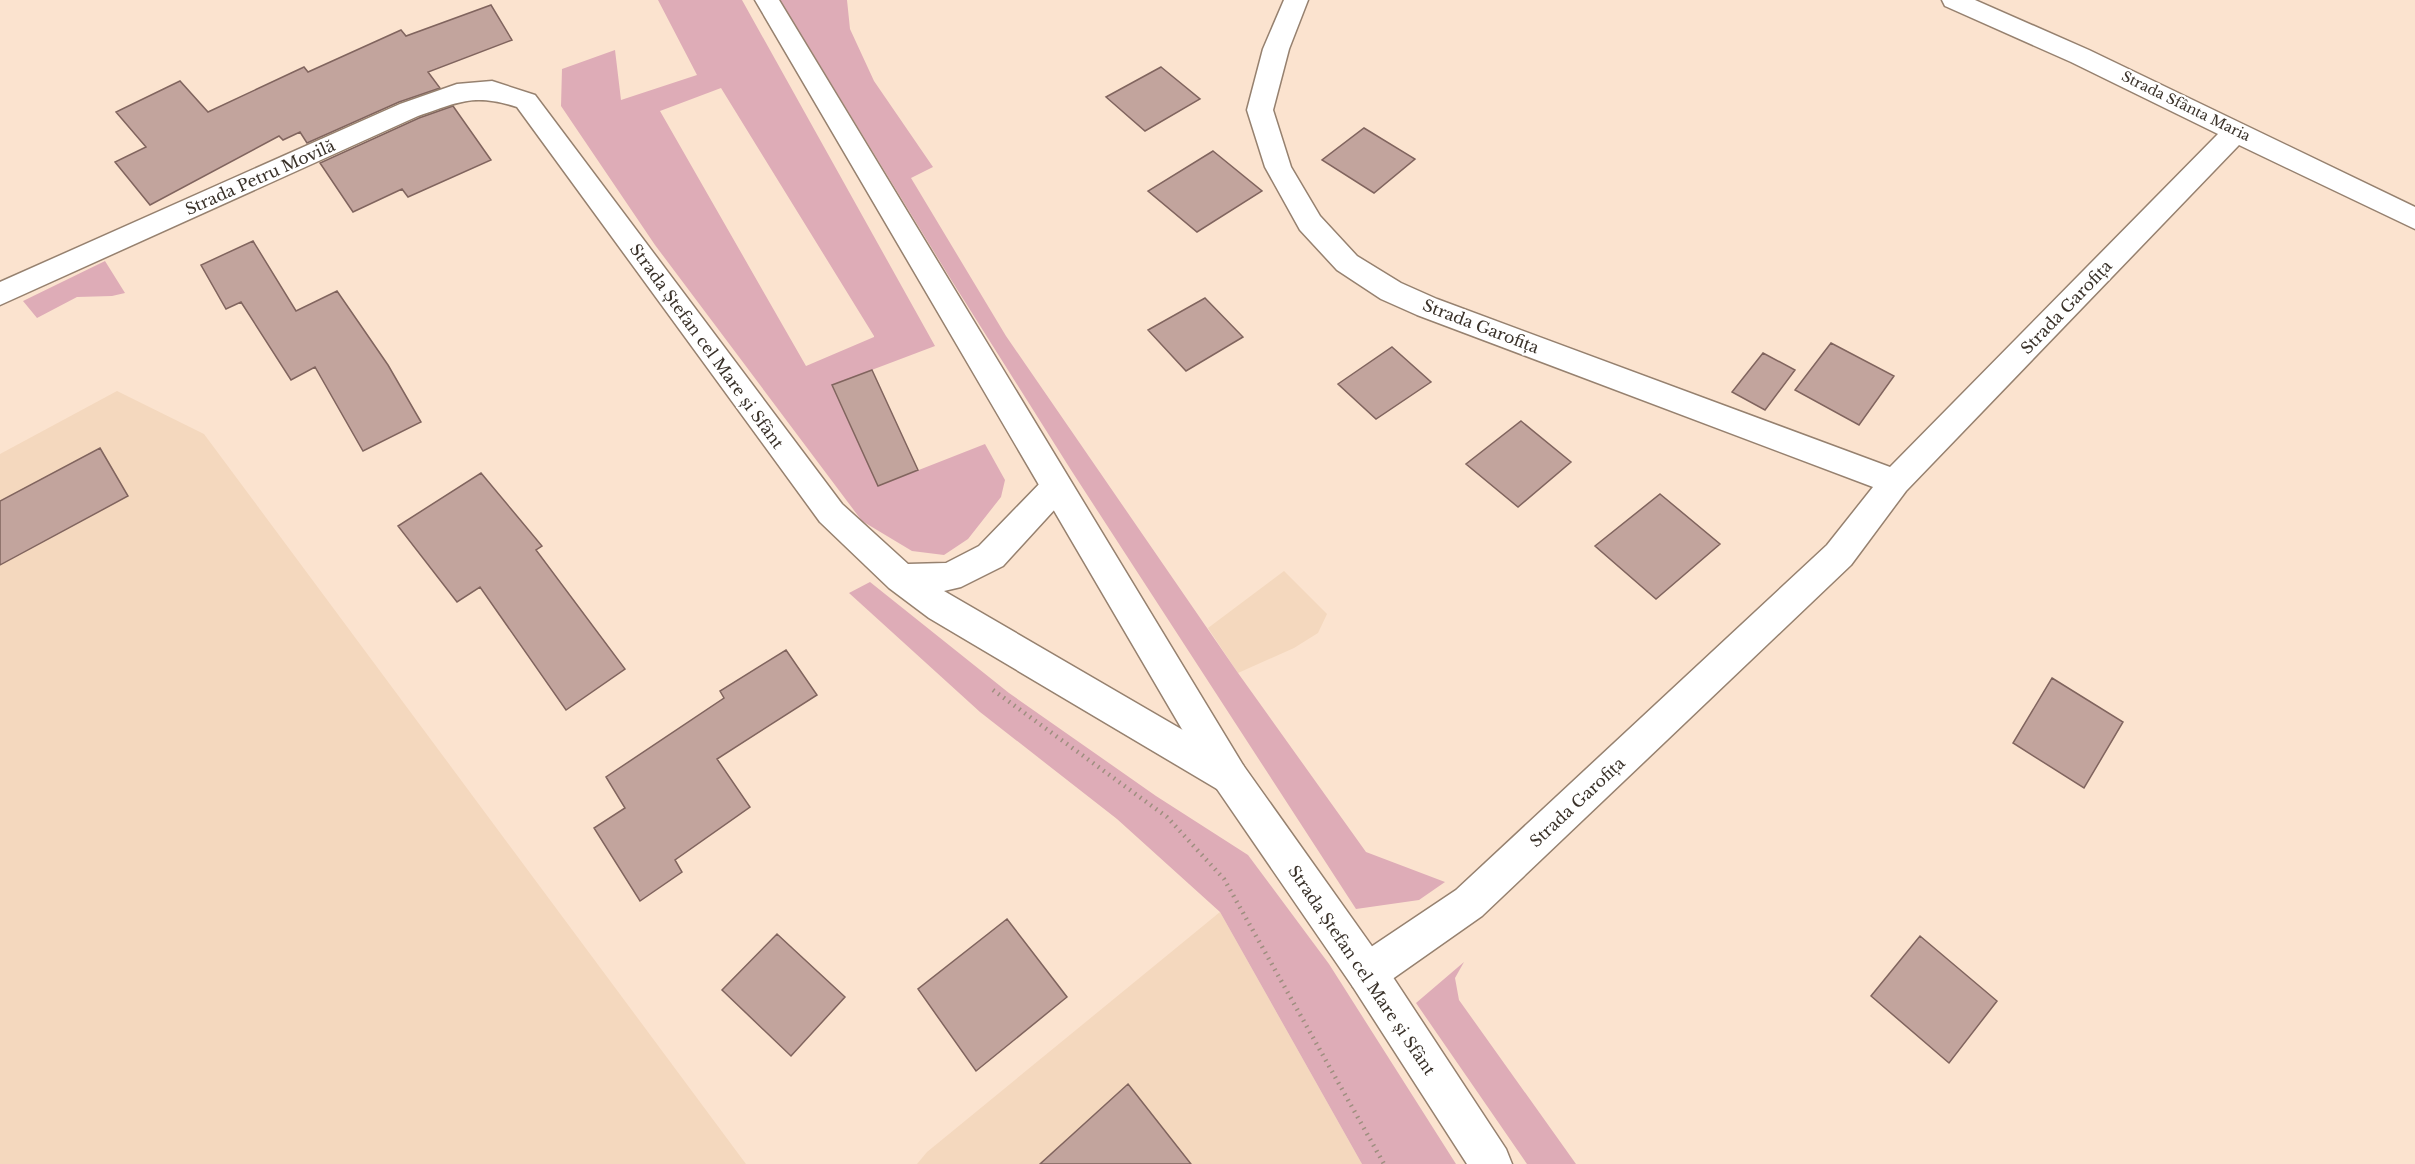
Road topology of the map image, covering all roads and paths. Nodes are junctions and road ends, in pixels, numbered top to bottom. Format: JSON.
{"nodes":[{"id":1,"x":767,"y":0,"type":"edge"},
{"id":2,"x":1296,"y":0,"type":"edge"},
{"id":3,"x":1954,"y":0,"type":"edge"},
{"id":4,"x":526,"y":101,"type":"joint"},
{"id":5,"x":2238,"y":131,"type":"junction"},
{"id":6,"x":2415,"y":219,"type":"edge"},
{"id":7,"x":0,"y":294,"type":"edge"},
{"id":8,"x":1895,"y":482,"type":"junction"},
{"id":9,"x":1056,"y":487,"type":"junction"},
{"id":10,"x":901,"y":578,"type":"junction"},
{"id":11,"x":991,"y":688,"type":"dead end"},
{"id":12,"x":1230,"y":777,"type":"junction"},
{"id":13,"x":1367,"y":973,"type":"junction"},
{"id":14,"x":1384,"y":1164,"type":"edge"},
{"id":15,"x":1491,"y":1164,"type":"edge"}],
"edges":[{"from":1,"to":9,"type":"street","name":"Strada Ștefan cel Mare și Sfânt"},
{"from":2,"to":8,"type":"street","name":"Strada Garofița"},
{"from":3,"to":5,"type":"street","name":"Strada Sfânta Maria"},
{"from":4,"to":7,"type":"street","name":"Strada Petru Movilă"},
{"from":4,"to":10,"type":"street","name":"Strada Ștefan cel Mare și Sfânt"},
{"from":5,"to":6,"type":"street","name":"Strada Sfânta Maria"},
{"from":5,"to":8,"type":"street","name":"Strada Garofița"},
{"from":8,"to":13,"type":"street","name":"Strada Garofița"},
{"from":9,"to":10,"type":"street"},
{"from":9,"to":12,"type":"street","name":"Strada Ștefan cel Mare și Sfânt"},
{"from":10,"to":12,"type":"street","name":"Strada Ștefan cel Mare și Sfânt"},
{"from":11,"to":14,"type":"path"},
{"from":12,"to":13,"type":"street","name":"Strada Ștefan cel Mare și Sfânt"},
{"from":13,"to":15,"type":"street","name":"Strada Ștefan cel Mare și Sfânt"}]}
